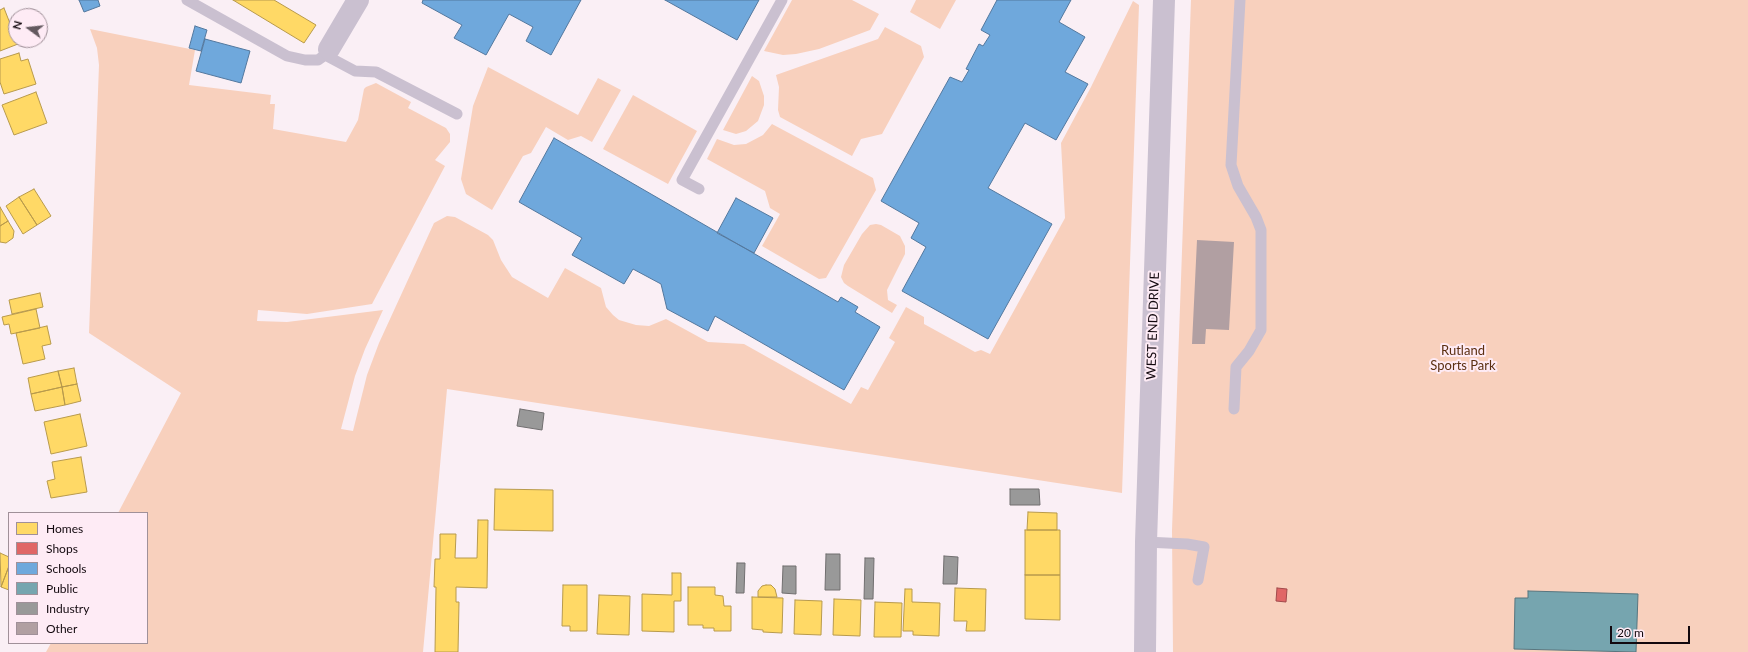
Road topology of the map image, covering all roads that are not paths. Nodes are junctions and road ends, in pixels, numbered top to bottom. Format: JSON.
{"nodes":[{"id":1,"x":187,"y":0,"type":"edge"},
{"id":2,"x":358,"y":0,"type":"edge"},
{"id":3,"x":782,"y":0,"type":"edge"},
{"id":4,"x":1164,"y":0,"type":"edge"},
{"id":5,"x":1240,"y":0,"type":"edge"},
{"id":6,"x":327,"y":52,"type":"junction"},
{"id":7,"x":457,"y":114,"type":"dead end"},
{"id":8,"x":699,"y":189,"type":"dead end"},
{"id":9,"x":1234,"y":409,"type":"dead end"},
{"id":10,"x":1146,"y":542,"type":"junction"},
{"id":11,"x":1198,"y":580,"type":"dead end"},
{"id":12,"x":1145,"y":652,"type":"edge"}],
"edges":[{"from":1,"to":6,"type":"lane"},
{"from":2,"to":6,"type":"street"},
{"from":3,"to":8,"type":"lane"},
{"from":4,"to":10,"type":"street","name":"WEST END DRIVE"},
{"from":5,"to":9,"type":"lane"},
{"from":6,"to":7,"type":"lane"},
{"from":10,"to":11,"type":"lane"},
{"from":10,"to":12,"type":"street","name":"WEST END DRIVE"}]}
